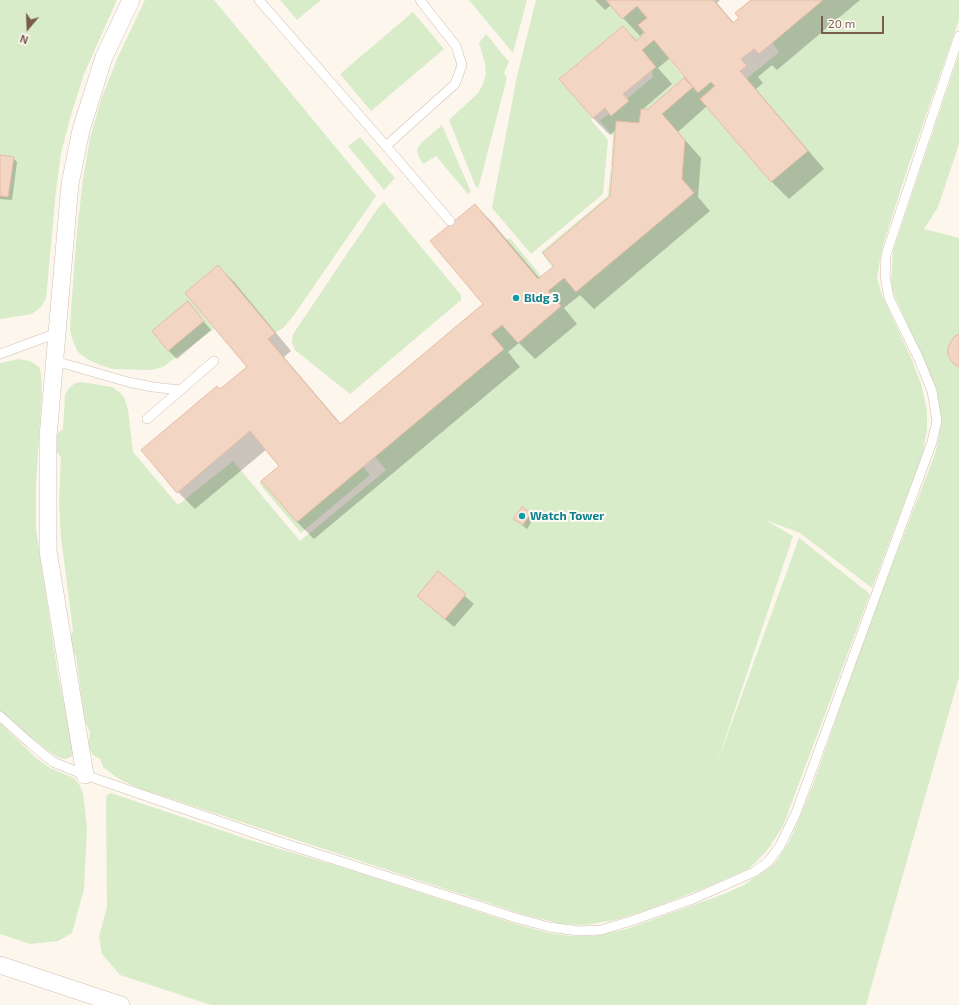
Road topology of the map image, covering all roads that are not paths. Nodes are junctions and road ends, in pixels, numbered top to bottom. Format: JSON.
{"nodes":[{"id":1,"x":131,"y":0,"type":"edge"},
{"id":2,"x":260,"y":0,"type":"edge"},
{"id":3,"x":420,"y":0,"type":"edge"},
{"id":4,"x":959,"y":36,"type":"edge"},
{"id":5,"x":386,"y":146,"type":"junction"},
{"id":6,"x":450,"y":220,"type":"dead end"},
{"id":7,"x":57,"y":333,"type":"junction"},
{"id":8,"x":0,"y":354,"type":"edge"},
{"id":9,"x":55,"y":360,"type":"junction"},
{"id":10,"x":214,"y":361,"type":"dead end"},
{"id":11,"x":180,"y":390,"type":"junction"},
{"id":12,"x":147,"y":419,"type":"dead end"},
{"id":13,"x":0,"y":716,"type":"edge"},
{"id":14,"x":84,"y":775,"type":"junction"},
{"id":15,"x":0,"y":965,"type":"edge"},
{"id":16,"x":121,"y":1005,"type":"edge"}],
"edges":[{"from":1,"to":7,"type":"street"},
{"from":2,"to":5,"type":"lane"},
{"from":3,"to":5,"type":"lane"},
{"from":4,"to":14,"type":"lane"},
{"from":5,"to":6,"type":"lane"},
{"from":7,"to":8,"type":"lane"},
{"from":7,"to":9,"type":"street"},
{"from":9,"to":11,"type":"lane"},
{"from":9,"to":14,"type":"street"},
{"from":10,"to":11,"type":"lane"},
{"from":11,"to":12,"type":"lane"},
{"from":13,"to":14,"type":"lane"},
{"from":15,"to":16,"type":"street"}]}
